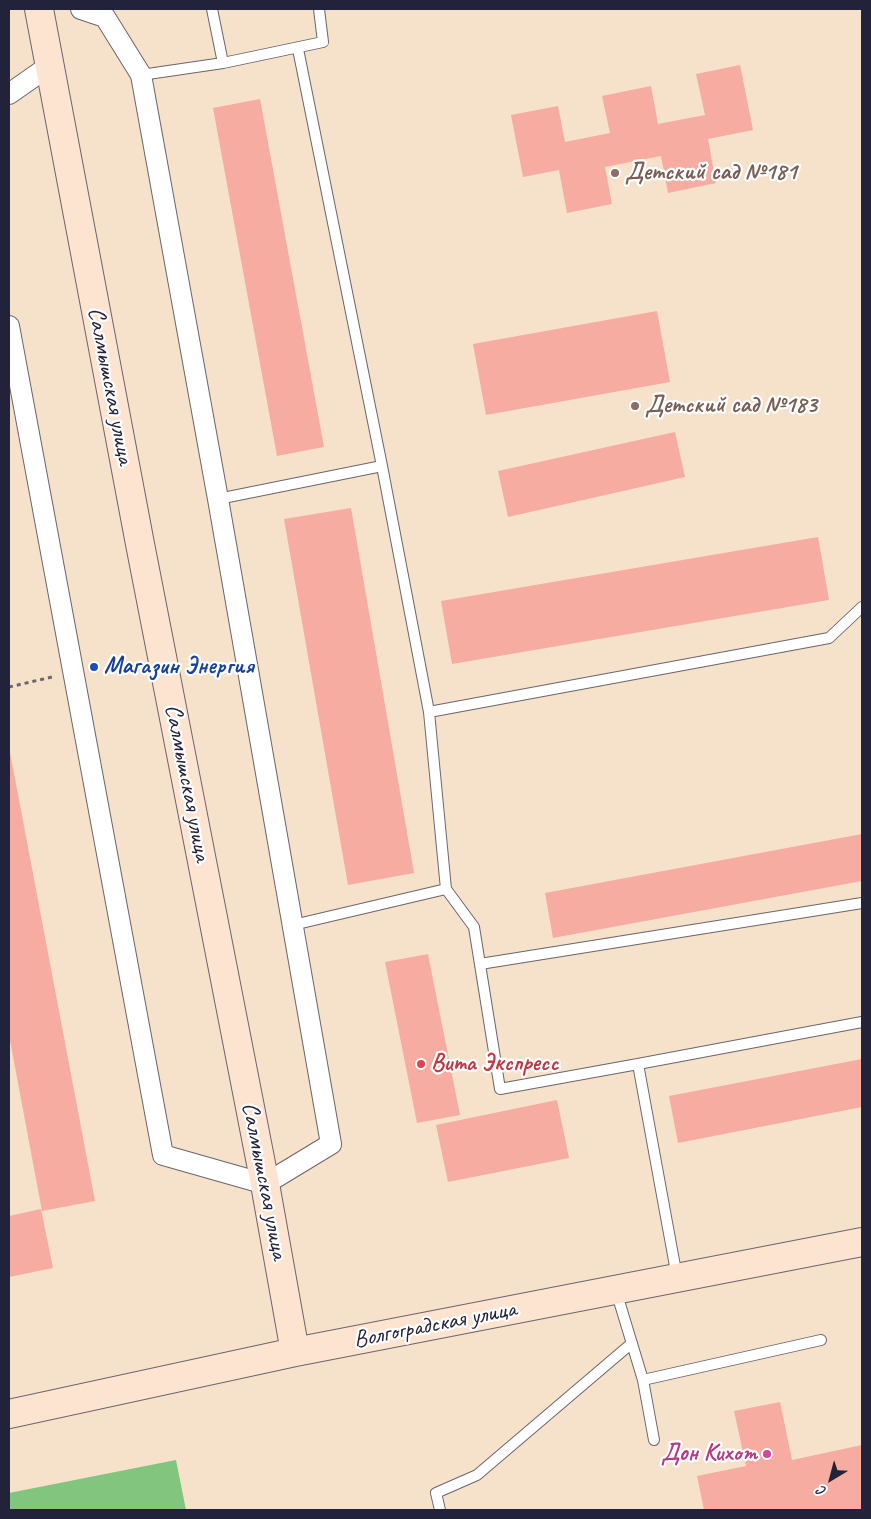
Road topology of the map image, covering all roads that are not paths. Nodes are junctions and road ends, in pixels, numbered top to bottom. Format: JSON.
{"nodes":[{"id":1,"x":38,"y":9,"type":"edge"},
{"id":2,"x":81,"y":9,"type":"edge"},
{"id":3,"x":212,"y":9,"type":"edge"},
{"id":4,"x":318,"y":9,"type":"edge"},
{"id":5,"x":298,"y":49,"type":"junction"},
{"id":6,"x":223,"y":63,"type":"junction"},
{"id":7,"x":49,"y":66,"type":"junction"},
{"id":8,"x":140,"y":75,"type":"junction"},
{"id":9,"x":9,"y":94,"type":"edge"},
{"id":10,"x":9,"y":326,"type":"edge"},
{"id":11,"x":382,"y":466,"type":"junction"},
{"id":12,"x":218,"y":499,"type":"junction"},
{"id":13,"x":862,"y":607,"type":"edge"},
{"id":14,"x":429,"y":712,"type":"junction"},
{"id":15,"x":446,"y":890,"type":"junction"},
{"id":16,"x":862,"y":903,"type":"edge"},
{"id":17,"x":293,"y":925,"type":"junction"},
{"id":18,"x":480,"y":964,"type":"junction"},
{"id":19,"x":862,"y":1022,"type":"edge"},
{"id":20,"x":638,"y":1064,"type":"junction"},
{"id":21,"x":265,"y":1184,"type":"junction"},
{"id":22,"x":862,"y":1242,"type":"edge"},
{"id":23,"x":677,"y":1278,"type":"junction"},
{"id":24,"x":616,"y":1290,"type":"junction"},
{"id":25,"x":821,"y":1340,"type":"dead end"},
{"id":26,"x":632,"y":1343,"type":"junction"},
{"id":27,"x":295,"y":1352,"type":"junction"},
{"id":28,"x":643,"y":1380,"type":"junction"},
{"id":29,"x":9,"y":1414,"type":"edge"},
{"id":30,"x":654,"y":1440,"type":"dead end"},
{"id":31,"x":440,"y":1510,"type":"edge"}],
"edges":[{"from":1,"to":7,"type":"main road","name":"Салмышская улица"},
{"from":2,"to":8,"type":"street"},
{"from":3,"to":6,"type":"lane"},
{"from":4,"to":5,"type":"lane"},
{"from":5,"to":6,"type":"lane"},
{"from":5,"to":11,"type":"lane"},
{"from":6,"to":8,"type":"lane"},
{"from":7,"to":9,"type":"street"},
{"from":7,"to":21,"type":"main road","name":"Салмышская улица"},
{"from":8,"to":12,"type":"street"},
{"from":10,"to":21,"type":"street"},
{"from":11,"to":12,"type":"lane"},
{"from":11,"to":14,"type":"lane"},
{"from":12,"to":17,"type":"street"},
{"from":13,"to":14,"type":"lane"},
{"from":14,"to":15,"type":"lane"},
{"from":15,"to":17,"type":"lane"},
{"from":15,"to":18,"type":"lane"},
{"from":16,"to":18,"type":"lane"},
{"from":17,"to":21,"type":"street"},
{"from":18,"to":20,"type":"lane"},
{"from":19,"to":20,"type":"lane"},
{"from":20,"to":23,"type":"lane"},
{"from":21,"to":27,"type":"main road","name":"Салмышская улица"},
{"from":22,"to":23,"type":"main road","name":"Волгоградская улица"},
{"from":23,"to":24,"type":"main road","name":"Волгоградская улица"},
{"from":24,"to":26,"type":"lane"},
{"from":24,"to":27,"type":"main road","name":"Волгоградская улица"},
{"from":25,"to":28,"type":"lane"},
{"from":26,"to":28,"type":"lane"},
{"from":26,"to":31,"type":"lane"},
{"from":27,"to":29,"type":"main road","name":"Волгоградская улица"},
{"from":28,"to":30,"type":"lane"}]}
